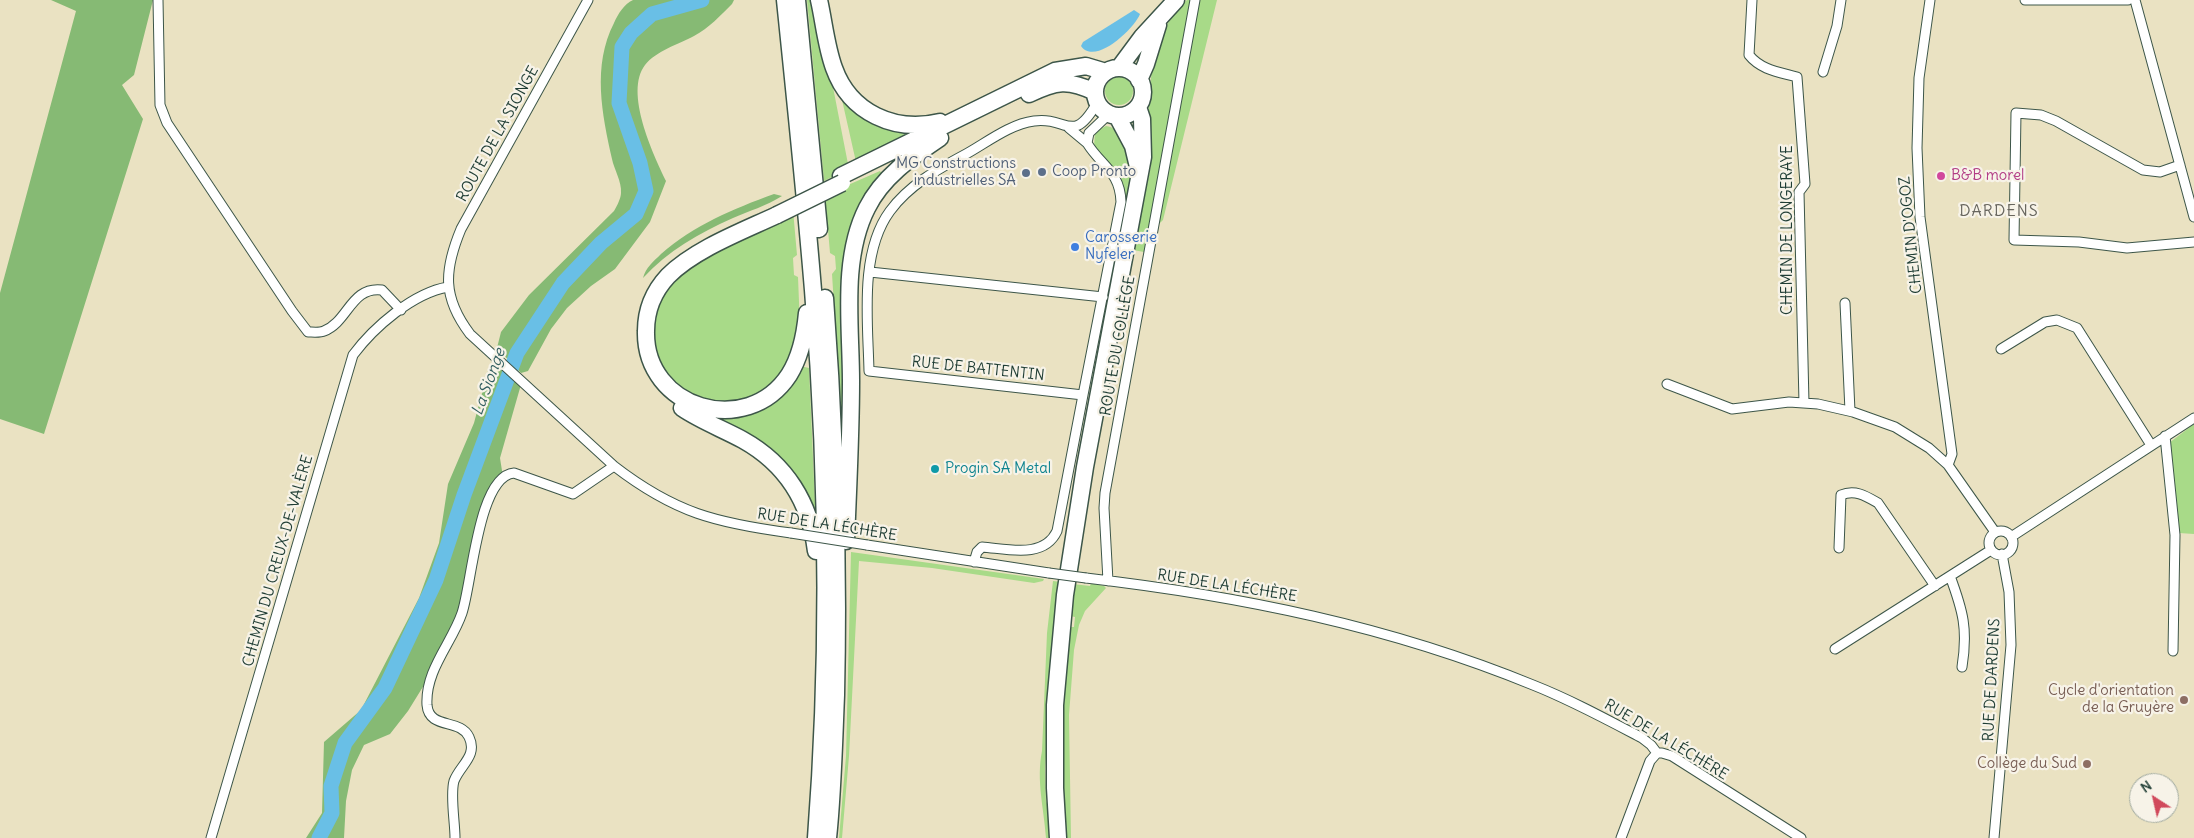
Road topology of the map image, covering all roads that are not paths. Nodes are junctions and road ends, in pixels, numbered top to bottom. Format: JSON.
{"nodes":[{"id":1,"x":158,"y":0,"type":"edge"},
{"id":2,"x":588,"y":0,"type":"edge"},
{"id":3,"x":778,"y":0,"type":"edge"},
{"id":4,"x":785,"y":0,"type":"edge"},
{"id":5,"x":797,"y":0,"type":"edge"},
{"id":6,"x":819,"y":0,"type":"edge"},
{"id":7,"x":1176,"y":0,"type":"edge"},
{"id":8,"x":1195,"y":0,"type":"edge"},
{"id":9,"x":1752,"y":0,"type":"edge"},
{"id":10,"x":1841,"y":0,"type":"edge"},
{"id":11,"x":1930,"y":0,"type":"edge"},
{"id":12,"x":2026,"y":0,"type":"edge"},
{"id":13,"x":2128,"y":0,"type":"edge"},
{"id":14,"x":2135,"y":0,"type":"edge"},
{"id":15,"x":1161,"y":17,"type":"junction"},
{"id":16,"x":1112,"y":70,"type":"junction"},
{"id":17,"x":1823,"y":72,"type":"dead end"},
{"id":18,"x":1139,"y":80,"type":"junction"},
{"id":19,"x":1104,"y":106,"type":"junction"},
{"id":20,"x":1138,"y":107,"type":"junction"},
{"id":21,"x":961,"y":116,"type":"junction"},
{"id":22,"x":1069,"y":128,"type":"junction"},
{"id":23,"x":940,"y":138,"type":"junction"},
{"id":24,"x":1087,"y":143,"type":"junction"},
{"id":25,"x":2180,"y":165,"type":"junction"},
{"id":26,"x":1139,"y":172,"type":"junction"},
{"id":27,"x":842,"y":180,"type":"junction"},
{"id":28,"x":777,"y":211,"type":"junction"},
{"id":29,"x":2194,"y":216,"type":"edge"},
{"id":30,"x":2194,"y":242,"type":"edge"},
{"id":31,"x":870,"y":272,"type":"junction"},
{"id":32,"x":448,"y":287,"type":"junction"},
{"id":33,"x":1103,"y":297,"type":"junction"},
{"id":34,"x":1845,"y":303,"type":"dead end"},
{"id":35,"x":401,"y":310,"type":"junction"},
{"id":36,"x":2001,"y":349,"type":"dead end"},
{"id":37,"x":1667,"y":384,"type":"dead end"},
{"id":38,"x":1082,"y":395,"type":"junction"},
{"id":39,"x":1804,"y":403,"type":"junction"},
{"id":40,"x":1850,"y":411,"type":"junction"},
{"id":41,"x":2194,"y":418,"type":"edge"},
{"id":42,"x":2165,"y":436,"type":"junction"},
{"id":43,"x":2151,"y":445,"type":"junction"},
{"id":44,"x":1948,"y":465,"type":"junction"},
{"id":45,"x":614,"y":466,"type":"junction"},
{"id":46,"x":1995,"y":532,"type":"junction"},
{"id":47,"x":2011,"y":537,"type":"junction"},
{"id":48,"x":1839,"y":548,"type":"dead end"},
{"id":49,"x":1991,"y":550,"type":"junction"},
{"id":50,"x":2002,"y":554,"type":"junction"},
{"id":51,"x":974,"y":562,"type":"junction"},
{"id":52,"x":1950,"y":576,"type":"junction"},
{"id":53,"x":1108,"y":581,"type":"junction"},
{"id":54,"x":1935,"y":586,"type":"junction"},
{"id":55,"x":825,"y":614,"type":"junction"},
{"id":56,"x":1835,"y":649,"type":"dead end"},
{"id":57,"x":2173,"y":651,"type":"dead end"},
{"id":58,"x":1962,"y":666,"type":"dead end"},
{"id":59,"x":1657,"y":754,"type":"junction"},
{"id":60,"x":212,"y":838,"type":"edge"},
{"id":61,"x":455,"y":838,"type":"edge"},
{"id":62,"x":816,"y":838,"type":"edge"},
{"id":63,"x":828,"y":838,"type":"edge"},
{"id":64,"x":836,"y":838,"type":"edge"},
{"id":65,"x":1058,"y":838,"type":"edge"},
{"id":66,"x":1622,"y":838,"type":"edge"},
{"id":67,"x":1801,"y":838,"type":"edge"},
{"id":68,"x":1994,"y":838,"type":"edge"}],
"edges":[{"from":1,"to":35,"type":"street"},
{"from":2,"to":32,"type":"street","name":"ROUTE DE LA SIONGE"},
{"from":3,"to":28,"type":"highway"},
{"from":4,"to":55,"type":"highway"},
{"from":5,"to":63,"type":"highway"},
{"from":6,"to":21,"type":"highway"},
{"from":7,"to":15,"type":"highway"},
{"from":8,"to":53,"type":"street","name":"ROUTE DU COLLÈGE"},
{"from":9,"to":39,"type":"street","name":"CHEMIN DE LONGERAYE"},
{"from":10,"to":17,"type":"street"},
{"from":11,"to":44,"type":"street","name":"CHEMIN D'OGOZ"},
{"from":12,"to":13,"type":"street"},
{"from":14,"to":25,"type":"street"},
{"from":15,"to":16,"type":"highway"},
{"from":15,"to":18,"type":"highway"},
{"from":16,"to":18,"type":"highway"},
{"from":16,"to":19,"type":"highway"},
{"from":16,"to":21,"type":"highway"},
{"from":18,"to":20,"type":"highway"},
{"from":19,"to":20,"type":"highway"},
{"from":19,"to":22,"type":"street"},
{"from":19,"to":23,"type":"highway"},
{"from":19,"to":24,"type":"street"},
{"from":19,"to":26,"type":"highway"},
{"from":20,"to":26,"type":"highway"},
{"from":21,"to":27,"type":"highway"},
{"from":22,"to":24,"type":"street"},
{"from":22,"to":31,"type":"street","name":"RUE DE BATTENTIN"},
{"from":23,"to":27,"type":"highway"},
{"from":23,"to":64,"type":"highway"},
{"from":24,"to":33,"type":"street"},
{"from":25,"to":29,"type":"street"},
{"from":25,"to":30,"type":"street"},
{"from":26,"to":65,"type":"highway"},
{"from":27,"to":28,"type":"highway","bridge":true},
{"from":28,"to":55,"type":"highway"},
{"from":31,"to":33,"type":"street"},
{"from":31,"to":38,"type":"street","name":"RUE DE BATTENTIN"},
{"from":32,"to":35,"type":"street","name":"CHEMIN DU CREUX-DE-VALÈRE"},
{"from":32,"to":45,"type":"street","name":"RUE DE LA LÉCHÈRE"},
{"from":33,"to":38,"type":"street"},
{"from":34,"to":40,"type":"street"},
{"from":35,"to":60,"type":"street","name":"CHEMIN DU CREUX-DE-VALÈRE"},
{"from":36,"to":43,"type":"street"},
{"from":37,"to":39,"type":"street"},
{"from":38,"to":51,"type":"street"},
{"from":39,"to":40,"type":"street"},
{"from":40,"to":44,"type":"street"},
{"from":41,"to":42,"type":"street"},
{"from":42,"to":43,"type":"street"},
{"from":42,"to":57,"type":"street"},
{"from":43,"to":47,"type":"street"},
{"from":44,"to":46,"type":"street"},
{"from":45,"to":51,"type":"street","name":"RUE DE LA LÉCHÈRE","bridge":true},
{"from":45,"to":61,"type":"street"},
{"from":46,"to":47,"type":"street"},
{"from":46,"to":49,"type":"street"},
{"from":47,"to":50,"type":"street"},
{"from":48,"to":54,"type":"street"},
{"from":49,"to":50,"type":"street"},
{"from":49,"to":52,"type":"street"},
{"from":50,"to":68,"type":"street","name":"RUE DE DARDENS"},
{"from":51,"to":53,"type":"street","name":"RUE DE LA LÉCHÈRE","bridge":true},
{"from":52,"to":54,"type":"street"},
{"from":52,"to":58,"type":"street"},
{"from":53,"to":59,"type":"street","name":"RUE DE LA LÉCHÈRE"},
{"from":54,"to":56,"type":"street"},
{"from":55,"to":62,"type":"highway"},
{"from":59,"to":66,"type":"street"},
{"from":59,"to":67,"type":"street","name":"RUE DE LA LÉCHÈRE"}]}
